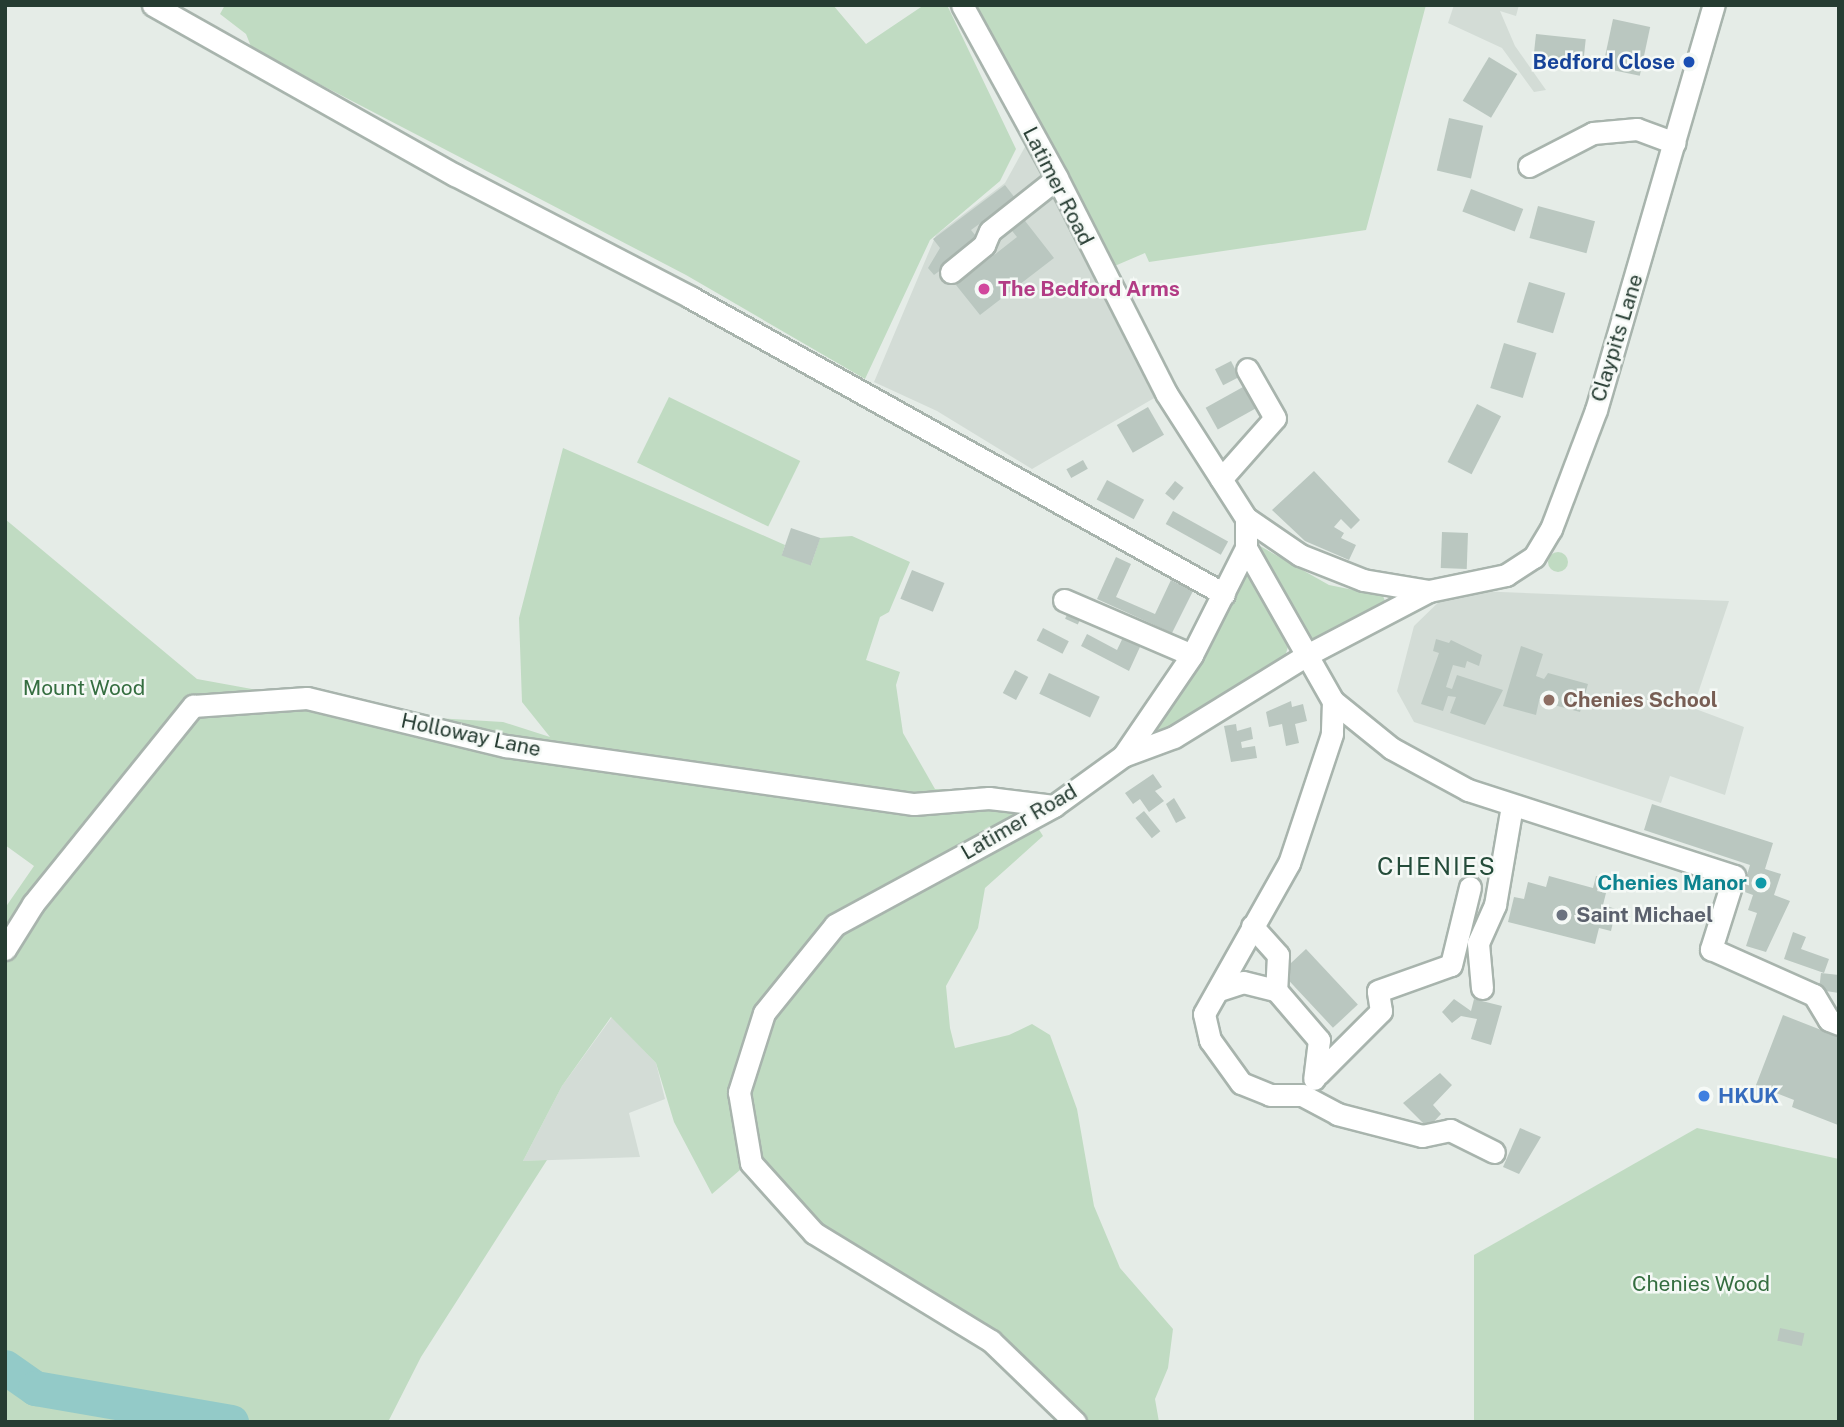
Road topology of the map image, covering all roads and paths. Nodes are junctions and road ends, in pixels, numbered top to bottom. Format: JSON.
{"nodes":[{"id":1,"x":153,"y":5,"type":"edge"},
{"id":2,"x":962,"y":5,"type":"edge"},
{"id":3,"x":1714,"y":5,"type":"edge"},
{"id":4,"x":1675,"y":143,"type":"junction"},
{"id":5,"x":1529,"y":166,"type":"dead end"},
{"id":6,"x":1057,"y":178,"type":"junction"},
{"id":7,"x":951,"y":272,"type":"dead end"},
{"id":8,"x":1247,"y":369,"type":"dead end"},
{"id":9,"x":1221,"y":480,"type":"junction"},
{"id":10,"x":1246,"y":518,"type":"junction"},
{"id":11,"x":1246,"y":548,"type":"junction"},
{"id":12,"x":1429,"y":591,"type":"junction"},
{"id":13,"x":1224,"y":594,"type":"junction"},
{"id":14,"x":1064,"y":600,"type":"dead end"},
{"id":15,"x":1192,"y":655,"type":"junction"},
{"id":16,"x":1305,"y":656,"type":"junction"},
{"id":17,"x":1333,"y":701,"type":"junction"},
{"id":18,"x":1123,"y":756,"type":"junction"},
{"id":19,"x":1054,"y":806,"type":"junction"},
{"id":20,"x":1512,"y":806,"type":"junction"},
{"id":21,"x":1470,"y":887,"type":"dead end"},
{"id":22,"x":1252,"y":926,"type":"junction"},
{"id":23,"x":5,"y":949,"type":"edge"},
{"id":24,"x":1482,"y":988,"type":"dead end"},
{"id":25,"x":1219,"y":990,"type":"junction"},
{"id":26,"x":1276,"y":990,"type":"junction"},
{"id":27,"x":1839,"y":1024,"type":"edge"},
{"id":28,"x":1318,"y":1074,"type":"junction"},
{"id":29,"x":1302,"y":1095,"type":"junction"},
{"id":30,"x":1494,"y":1152,"type":"dead end"},
{"id":31,"x":1075,"y":1422,"type":"edge"}],
"edges":[{"from":1,"to":13,"type":"street"},
{"from":2,"to":6,"type":"street","name":"Latimer Road"},
{"from":3,"to":4,"type":"street","name":"Claypits Lane"},
{"from":4,"to":5,"type":"street"},
{"from":4,"to":12,"type":"street","name":"Claypits Lane"},
{"from":6,"to":7,"type":"street"},
{"from":6,"to":9,"type":"street","name":"Latimer Road"},
{"from":8,"to":9,"type":"street"},
{"from":9,"to":10,"type":"street","name":"Latimer Road"},
{"from":10,"to":11,"type":"street","name":"Latimer Road"},
{"from":10,"to":12,"type":"street","name":"Claypits Lane"},
{"from":11,"to":13,"type":"street","name":"Latimer Road"},
{"from":11,"to":16,"type":"street"},
{"from":12,"to":16,"type":"street","name":"Claypits Lane"},
{"from":13,"to":15,"type":"street","name":"Latimer Road"},
{"from":14,"to":15,"type":"street"},
{"from":15,"to":18,"type":"street","name":"Latimer Road"},
{"from":16,"to":17,"type":"street"},
{"from":16,"to":18,"type":"street","name":"Claypits Lane"},
{"from":17,"to":20,"type":"street"},
{"from":17,"to":22,"type":"street"},
{"from":18,"to":19,"type":"street","name":"Latimer Road"},
{"from":19,"to":23,"type":"street","name":"Holloway Lane"},
{"from":19,"to":31,"type":"street","name":"Latimer Road"},
{"from":20,"to":24,"type":"street"},
{"from":20,"to":27,"type":"street"},
{"from":21,"to":28,"type":"street"},
{"from":22,"to":25,"type":"street"},
{"from":22,"to":26,"type":"street"},
{"from":25,"to":26,"type":"street"},
{"from":25,"to":29,"type":"street"},
{"from":26,"to":28,"type":"street"},
{"from":28,"to":29,"type":"street"},
{"from":29,"to":30,"type":"street"}]}
